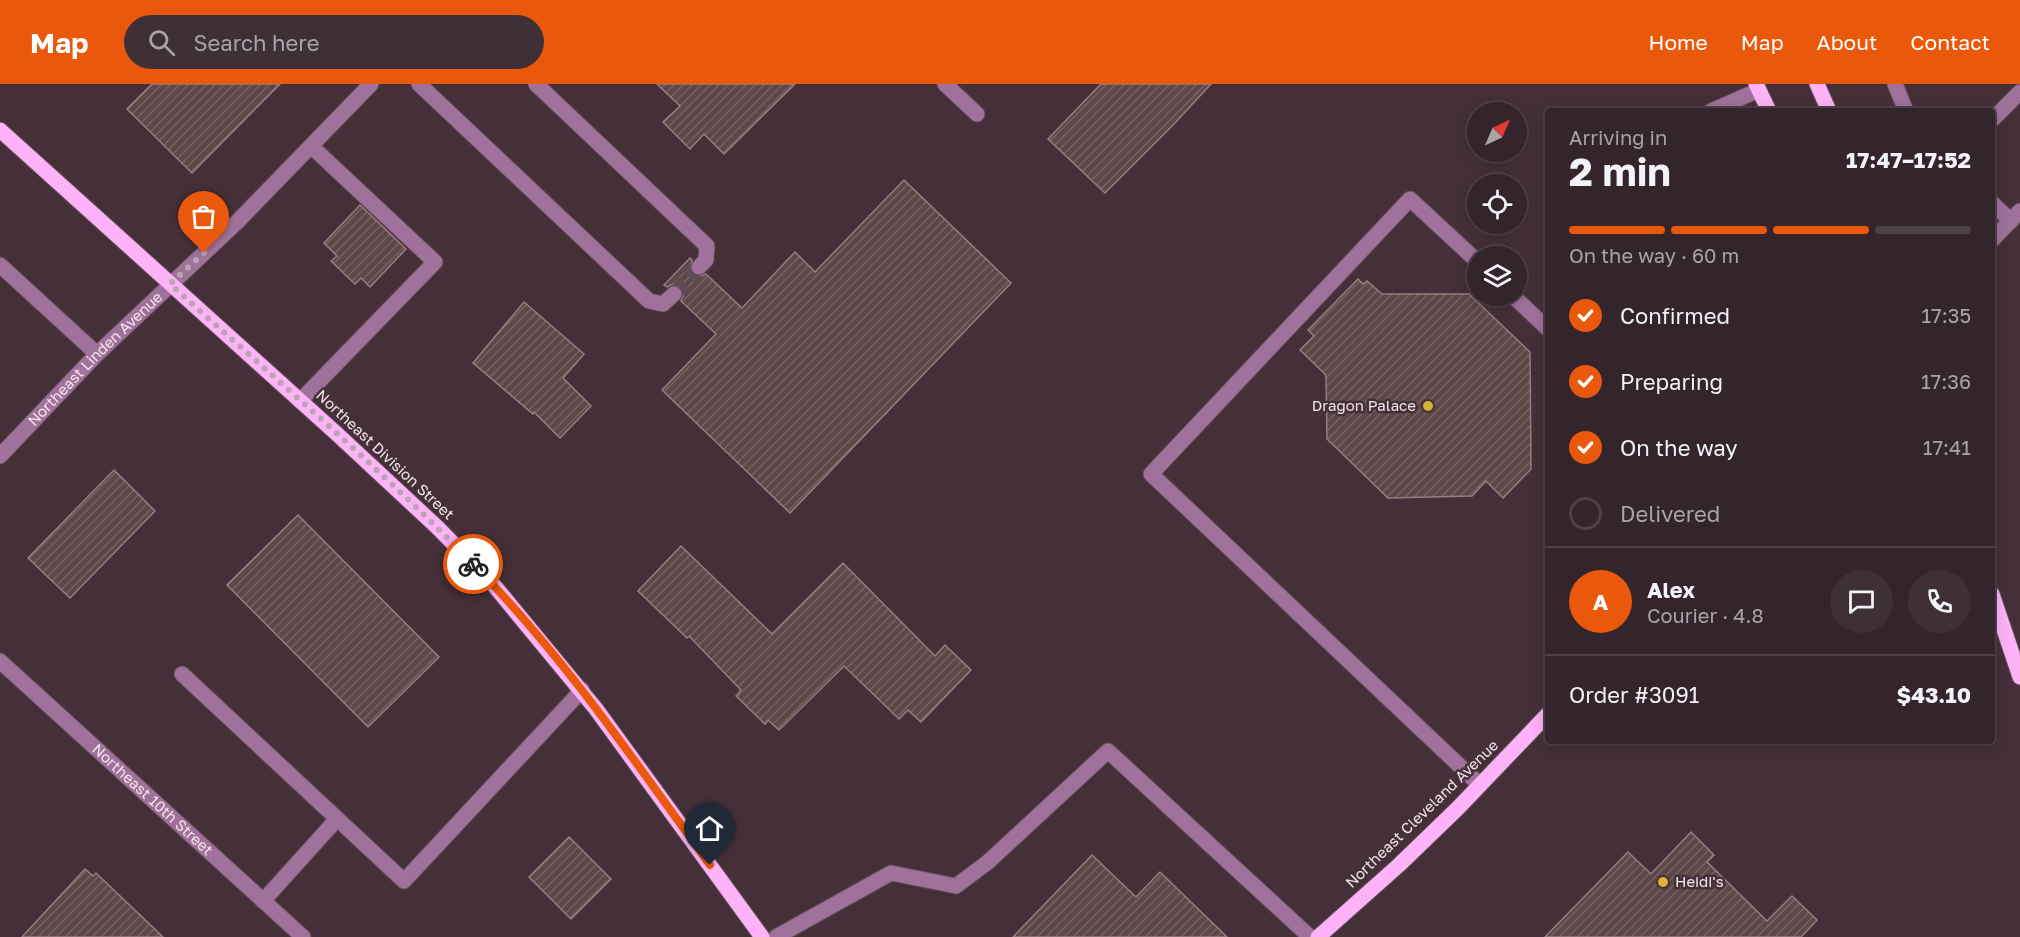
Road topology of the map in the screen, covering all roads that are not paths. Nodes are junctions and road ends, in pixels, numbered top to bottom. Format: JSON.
{"nodes":[{"id":1,"x":371,"y":84,"type":"edge"},
{"id":2,"x":418,"y":84,"type":"edge"},
{"id":3,"x":536,"y":84,"type":"edge"},
{"id":4,"x":945,"y":84,"type":"edge"},
{"id":5,"x":1816,"y":84,"type":"edge"},
{"id":6,"x":1895,"y":84,"type":"edge"},
{"id":7,"x":1758,"y":87,"type":"edge"},
{"id":8,"x":2020,"y":92,"type":"edge"},
{"id":9,"x":1717,"y":108,"type":"edge"},
{"id":10,"x":1768,"y":108,"type":"edge"},
{"id":11,"x":1828,"y":108,"type":"edge"},
{"id":12,"x":1905,"y":108,"type":"edge"},
{"id":13,"x":977,"y":114,"type":"dead end"},
{"id":14,"x":1995,"y":117,"type":"edge"},
{"id":15,"x":0,"y":130,"type":"edge"},
{"id":16,"x":311,"y":146,"type":"junction"},
{"id":17,"x":1995,"y":205,"type":"edge"},
{"id":18,"x":2015,"y":216,"type":"edge"},
{"id":19,"x":1995,"y":237,"type":"edge"},
{"id":20,"x":1467,"y":252,"type":"edge"},
{"id":21,"x":0,"y":265,"type":"edge"},
{"id":22,"x":699,"y":267,"type":"tunnel mouth"},
{"id":23,"x":170,"y":284,"type":"junction"},
{"id":24,"x":674,"y":294,"type":"tunnel mouth"},
{"id":25,"x":1524,"y":306,"type":"edge"},
{"id":26,"x":1545,"y":326,"type":"edge"},
{"id":27,"x":97,"y":354,"type":"junction"},
{"id":28,"x":300,"y":401,"type":"junction"},
{"id":29,"x":0,"y":456,"type":"edge"},
{"id":30,"x":1995,"y":603,"type":"edge"},
{"id":31,"x":0,"y":661,"type":"edge"},
{"id":32,"x":182,"y":674,"type":"dead end"},
{"id":33,"x":2020,"y":677,"type":"edge"},
{"id":34,"x":582,"y":690,"type":"junction"},
{"id":35,"x":1545,"y":717,"type":"edge"},
{"id":36,"x":1480,"y":785,"type":"junction"},
{"id":37,"x":337,"y":819,"type":"junction"},
{"id":38,"x":263,"y":901,"type":"junction"},
{"id":39,"x":303,"y":937,"type":"edge"},
{"id":40,"x":762,"y":937,"type":"edge"},
{"id":41,"x":776,"y":937,"type":"edge"},
{"id":42,"x":1310,"y":937,"type":"edge"},
{"id":43,"x":1318,"y":937,"type":"edge"}],
"edges":[{"from":1,"to":16,"type":"street","name":"Northeast Linden Avenue"},
{"from":2,"to":24,"type":"street"},
{"from":3,"to":22,"type":"street"},
{"from":4,"to":13,"type":"street"},
{"from":5,"to":11,"type":"main road"},
{"from":6,"to":12,"type":"street"},
{"from":7,"to":9,"type":"street"},
{"from":7,"to":10,"type":"main road"},
{"from":8,"to":14,"type":"street"},
{"from":15,"to":23,"type":"main road","name":"Northeast Division Street"},
{"from":16,"to":23,"type":"street","name":"Northeast Linden Avenue"},
{"from":16,"to":28,"type":"street"},
{"from":17,"to":18,"type":"street"},
{"from":18,"to":19,"type":"street"},
{"from":20,"to":36,"type":"street"},
{"from":21,"to":27,"type":"street"},
{"from":23,"to":27,"type":"street","name":"Northeast Linden Avenue"},
{"from":23,"to":28,"type":"main road","name":"Northeast Division Street"},
{"from":25,"to":26,"type":"street"},
{"from":27,"to":29,"type":"street","name":"Northeast Linden Avenue"},
{"from":28,"to":34,"type":"main road","name":"Northeast Division Street"},
{"from":30,"to":33,"type":"main road"},
{"from":31,"to":38,"type":"street","name":"Northeast 10th Street"},
{"from":32,"to":37,"type":"street"},
{"from":34,"to":37,"type":"street"},
{"from":34,"to":40,"type":"main road","name":"Northeast Division Street"},
{"from":35,"to":36,"type":"main road","name":"Northeast Cleveland Avenue"},
{"from":36,"to":43,"type":"main road","name":"Northeast Cleveland Avenue"},
{"from":37,"to":38,"type":"street"},
{"from":38,"to":39,"type":"street","name":"Northeast 10th Street"},
{"from":41,"to":42,"type":"street"}]}
